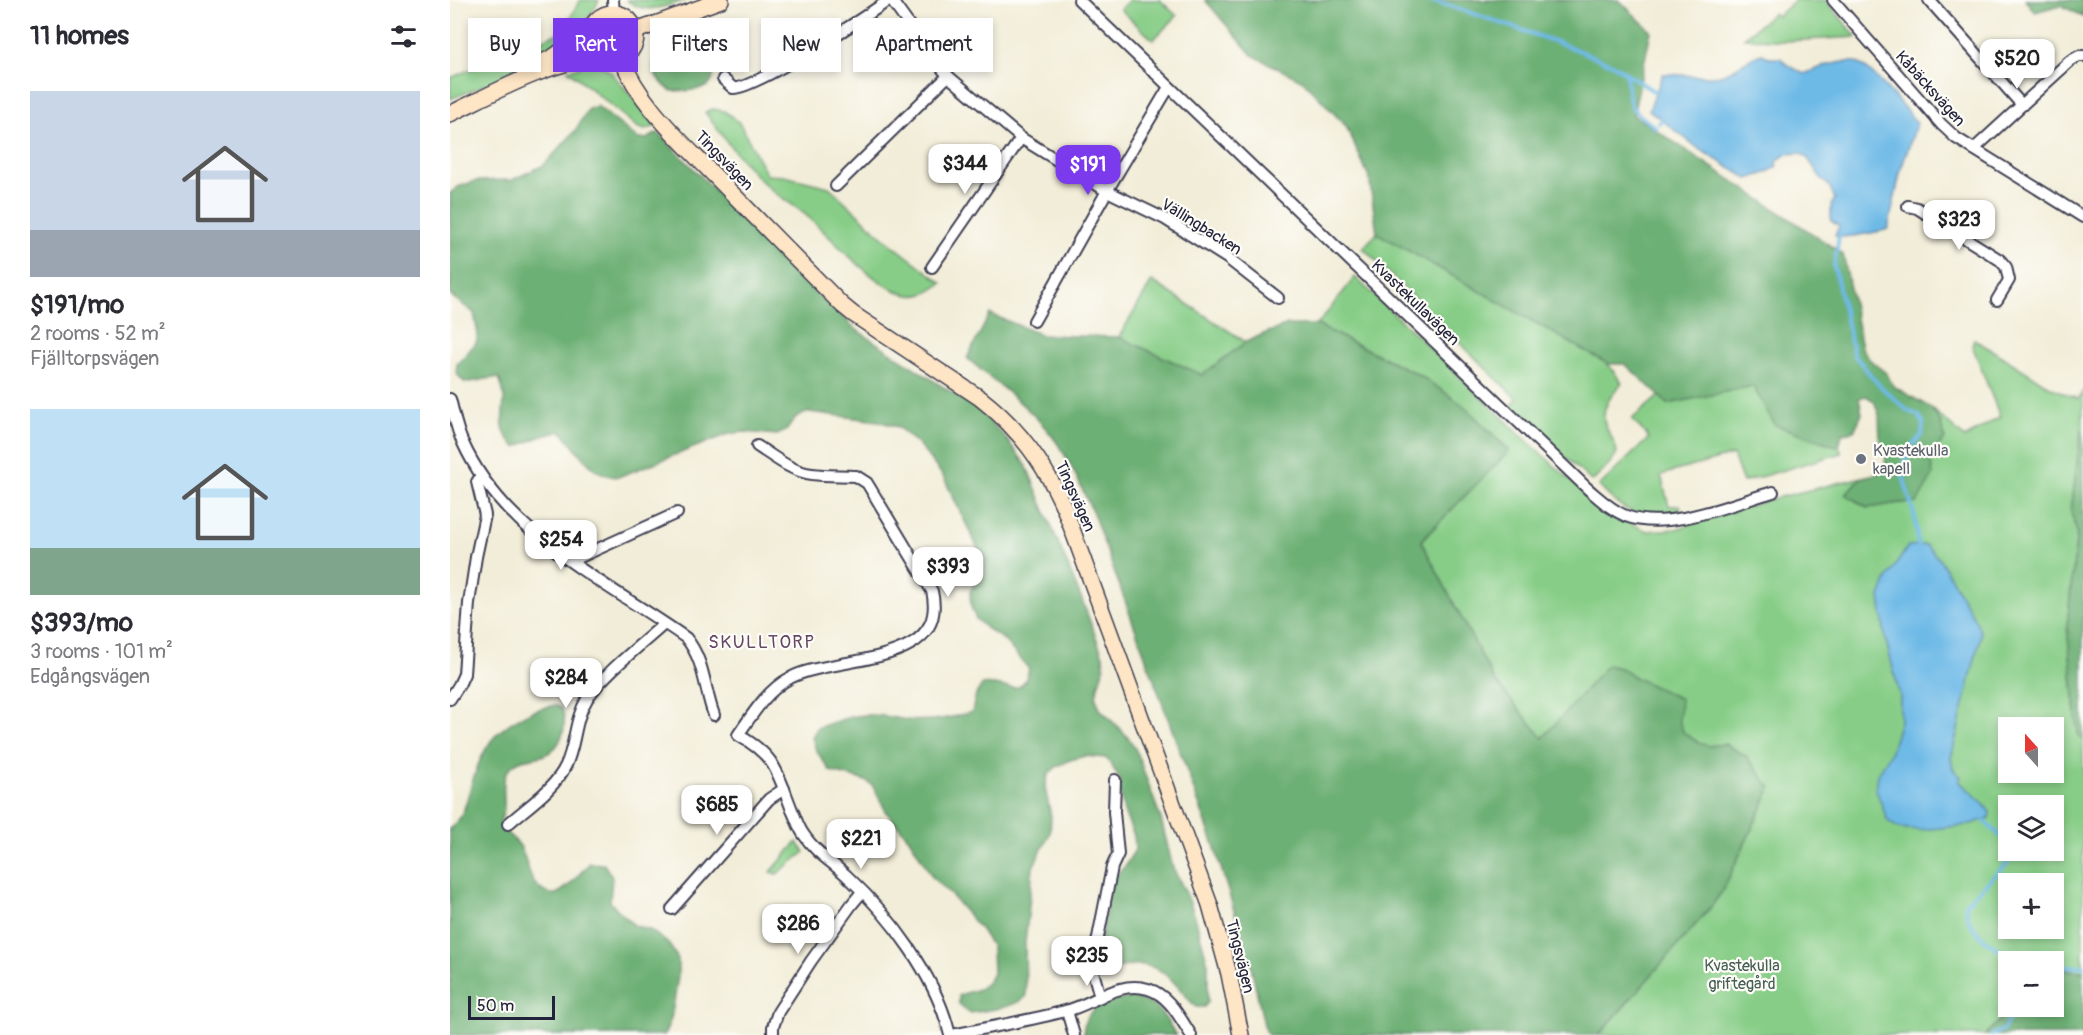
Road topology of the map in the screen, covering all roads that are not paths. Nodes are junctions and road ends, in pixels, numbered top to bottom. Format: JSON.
{"nodes":[{"id":1,"x":721,"y":0,"type":"edge"},
{"id":2,"x":890,"y":0,"type":"edge"},
{"id":3,"x":1079,"y":0,"type":"edge"},
{"id":4,"x":1833,"y":0,"type":"edge"},
{"id":5,"x":1929,"y":0,"type":"edge"},
{"id":6,"x":614,"y":6,"type":"edge"},
{"id":7,"x":599,"y":18,"type":"edge"},
{"id":8,"x":628,"y":18,"type":"edge"},
{"id":9,"x":638,"y":30,"type":"edge"},
{"id":10,"x":2081,"y":56,"type":"edge"},
{"id":11,"x":553,"y":57,"type":"edge"},
{"id":12,"x":553,"y":67,"type":"edge"},
{"id":13,"x":628,"y":72,"type":"edge"},
{"id":14,"x":948,"y":76,"type":"junction"},
{"id":15,"x":723,"y":79,"type":"dead end"},
{"id":16,"x":1169,"y":87,"type":"junction"},
{"id":17,"x":450,"y":105,"type":"edge"},
{"id":18,"x":2022,"y":105,"type":"junction"},
{"id":19,"x":450,"y":114,"type":"edge"},
{"id":20,"x":1021,"y":138,"type":"junction"},
{"id":21,"x":1974,"y":149,"type":"junction"},
{"id":22,"x":836,"y":186,"type":"dead end"},
{"id":23,"x":1107,"y":191,"type":"junction"},
{"id":24,"x":1908,"y":206,"type":"dead end"},
{"id":25,"x":2083,"y":217,"type":"edge"},
{"id":26,"x":933,"y":267,"type":"dead end"},
{"id":27,"x":1278,"y":298,"type":"dead end"},
{"id":28,"x":1997,"y":300,"type":"dead end"},
{"id":29,"x":1034,"y":321,"type":"dead end"},
{"id":30,"x":450,"y":399,"type":"edge"},
{"id":31,"x":757,"y":446,"type":"dead end"},
{"id":32,"x":481,"y":476,"type":"junction"},
{"id":33,"x":1773,"y":492,"type":"dead end"},
{"id":34,"x":677,"y":513,"type":"dead end"},
{"id":35,"x":574,"y":563,"type":"junction"},
{"id":36,"x":663,"y":624,"type":"junction"},
{"id":37,"x":450,"y":699,"type":"edge"},
{"id":38,"x":714,"y":715,"type":"dead end"},
{"id":39,"x":1115,"y":780,"type":"dead end"},
{"id":40,"x":784,"y":789,"type":"junction"},
{"id":41,"x":508,"y":824,"type":"dead end"},
{"id":42,"x":862,"y":892,"type":"junction"},
{"id":43,"x":672,"y":909,"type":"dead end"},
{"id":44,"x":1100,"y":997,"type":"junction"},
{"id":45,"x":1067,"y":1011,"type":"junction"},
{"id":46,"x":773,"y":1035,"type":"edge"},
{"id":47,"x":951,"y":1035,"type":"edge"},
{"id":48,"x":1074,"y":1035,"type":"edge"},
{"id":49,"x":1191,"y":1035,"type":"edge"},
{"id":50,"x":1241,"y":1035,"type":"edge"}],
"edges":[{"from":1,"to":9,"type":"street"},
{"from":2,"to":14,"type":"street","name":"Vällingbacken"},
{"from":2,"to":15,"type":"street"},
{"from":3,"to":16,"type":"street","name":"Kvastekullavägen"},
{"from":4,"to":21,"type":"street","name":"Kåbäcksvägen"},
{"from":5,"to":18,"type":"street"},
{"from":6,"to":7,"type":"street"},
{"from":6,"to":8,"type":"street"},
{"from":10,"to":18,"type":"street"},
{"from":11,"to":17,"type":"street"},
{"from":12,"to":19,"type":"street"},
{"from":13,"to":50,"type":"street","name":"Tingsvägen"},
{"from":14,"to":20,"type":"street","name":"Vällingbacken"},
{"from":14,"to":22,"type":"street"},
{"from":16,"to":23,"type":"street"},
{"from":16,"to":33,"type":"street","name":"Kvastekullavägen"},
{"from":18,"to":21,"type":"street"},
{"from":20,"to":23,"type":"street","name":"Vällingbacken"},
{"from":20,"to":26,"type":"street"},
{"from":21,"to":25,"type":"street","name":"Kåbäcksvägen"},
{"from":23,"to":27,"type":"street","name":"Vällingbacken"},
{"from":23,"to":29,"type":"street"},
{"from":24,"to":28,"type":"street"},
{"from":30,"to":32,"type":"street"},
{"from":31,"to":40,"type":"street"},
{"from":32,"to":35,"type":"street"},
{"from":32,"to":37,"type":"street"},
{"from":34,"to":35,"type":"street"},
{"from":35,"to":36,"type":"street"},
{"from":36,"to":38,"type":"street"},
{"from":36,"to":41,"type":"street"},
{"from":39,"to":44,"type":"street"},
{"from":40,"to":42,"type":"street"},
{"from":40,"to":43,"type":"street"},
{"from":42,"to":46,"type":"street"},
{"from":42,"to":47,"type":"street"},
{"from":44,"to":45,"type":"street"},
{"from":44,"to":49,"type":"street"},
{"from":45,"to":47,"type":"street"},
{"from":45,"to":48,"type":"street"}]}
